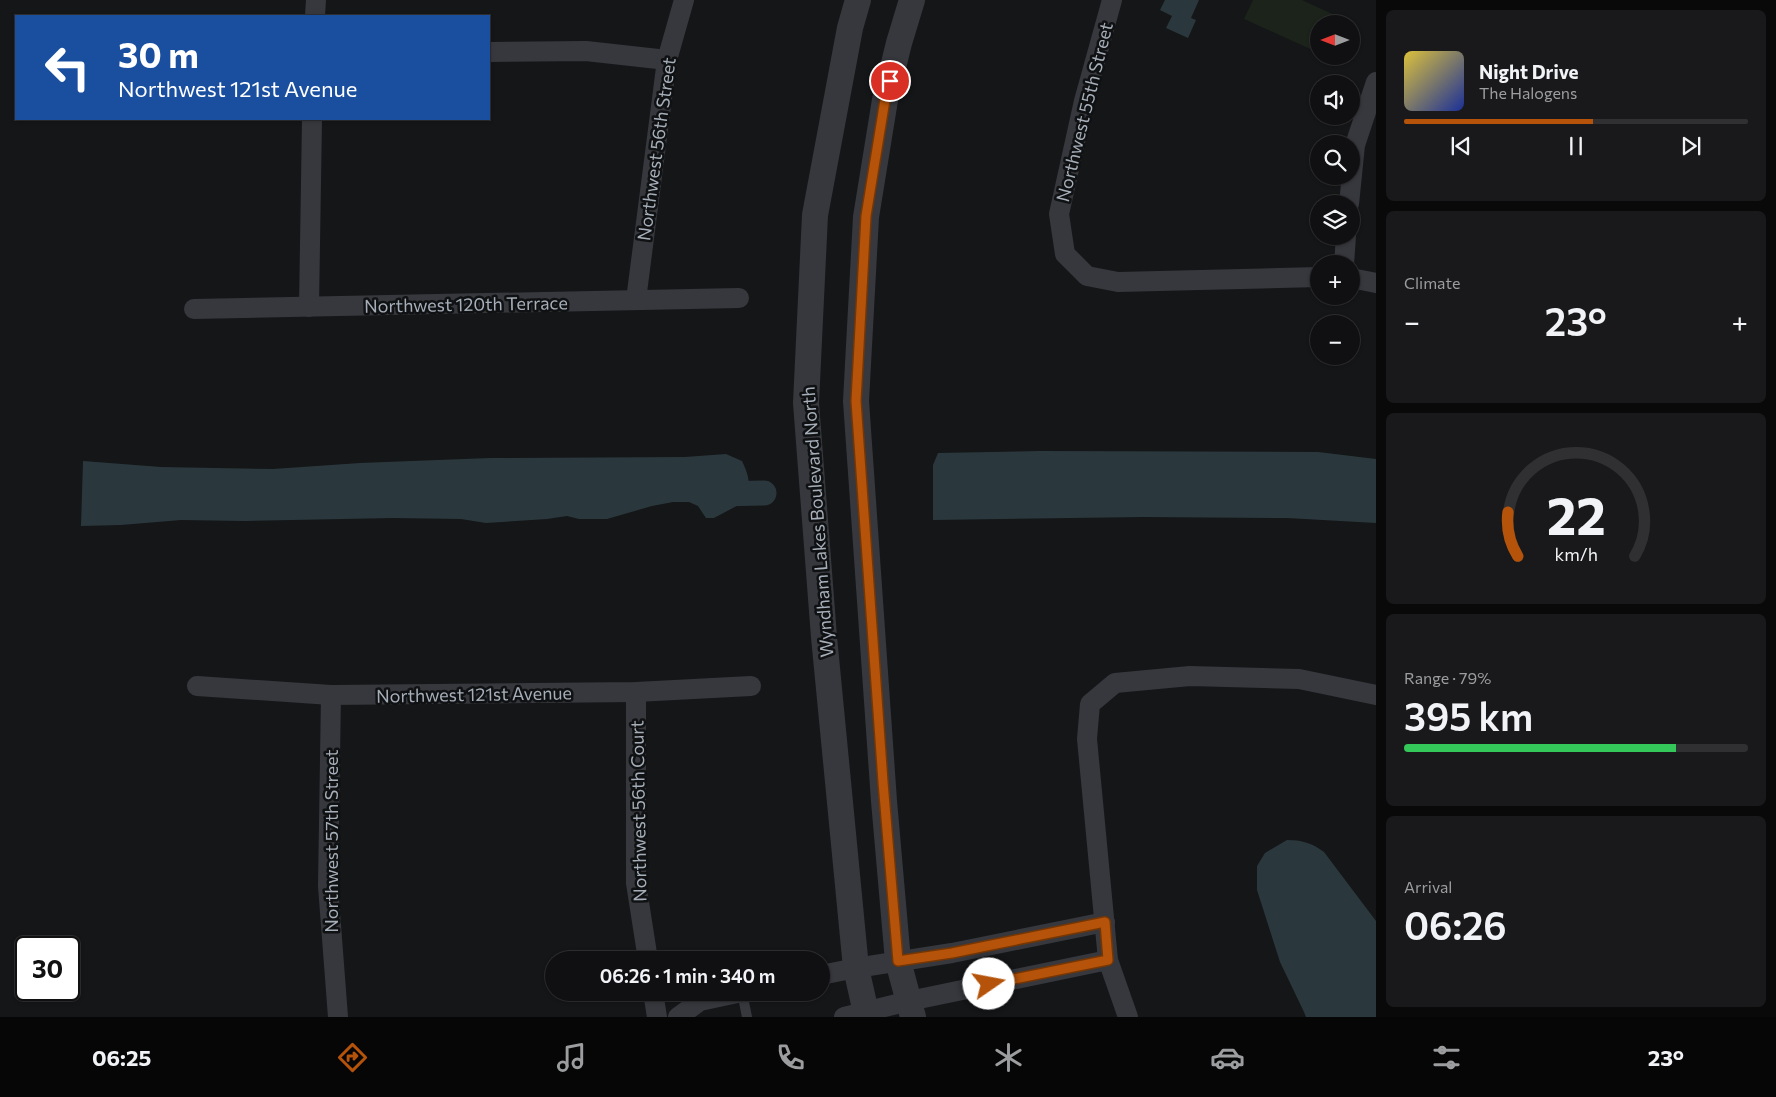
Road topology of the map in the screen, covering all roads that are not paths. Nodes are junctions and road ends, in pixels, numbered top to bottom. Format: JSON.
{"nodes":[{"id":1,"x":316,"y":0,"type":"edge"},
{"id":2,"x":684,"y":0,"type":"edge"},
{"id":3,"x":858,"y":0,"type":"edge"},
{"id":4,"x":912,"y":0,"type":"edge"},
{"id":5,"x":1112,"y":0,"type":"edge"},
{"id":6,"x":315,"y":15,"type":"edge"},
{"id":7,"x":490,"y":52,"type":"edge"},
{"id":8,"x":667,"y":60,"type":"junction"},
{"id":9,"x":1376,"y":82,"type":"edge"},
{"id":10,"x":312,"y":120,"type":"edge"},
{"id":11,"x":1350,"y":195,"type":"edge"},
{"id":12,"x":1310,"y":277,"type":"edge"},
{"id":13,"x":1360,"y":280,"type":"edge"},
{"id":14,"x":1376,"y":283,"type":"edge"},
{"id":15,"x":739,"y":298,"type":"dead end"},
{"id":16,"x":636,"y":300,"type":"junction"},
{"id":17,"x":309,"y":307,"type":"junction"},
{"id":18,"x":194,"y":310,"type":"dead end"},
{"id":19,"x":197,"y":686,"type":"dead end"},
{"id":20,"x":751,"y":686,"type":"dead end"},
{"id":21,"x":636,"y":692,"type":"junction"},
{"id":22,"x":331,"y":695,"type":"junction"},
{"id":23,"x":1376,"y":695,"type":"edge"},
{"id":24,"x":1105,"y":922,"type":"junction"},
{"id":25,"x":647,"y":951,"type":"edge"},
{"id":26,"x":1108,"y":960,"type":"junction"},
{"id":27,"x":898,"y":961,"type":"junction"},
{"id":28,"x":856,"y":968,"type":"junction"},
{"id":29,"x":830,"y":973,"type":"edge"},
{"id":30,"x":654,"y":1001,"type":"edge"},
{"id":31,"x":700,"y":1001,"type":"edge"},
{"id":32,"x":744,"y":1001,"type":"edge"},
{"id":33,"x":911,"y":1009,"type":"edge"},
{"id":34,"x":859,"y":1015,"type":"edge"},
{"id":35,"x":338,"y":1017,"type":"edge"},
{"id":36,"x":657,"y":1017,"type":"edge"},
{"id":37,"x":678,"y":1017,"type":"edge"},
{"id":38,"x":747,"y":1017,"type":"edge"},
{"id":39,"x":1128,"y":1017,"type":"edge"}],
"edges":[{"from":1,"to":6,"type":"street"},
{"from":2,"to":8,"type":"street","name":"Northwest 56th Street"},
{"from":3,"to":28,"type":"street","name":"Wyndham Lakes Boulevard North"},
{"from":4,"to":27,"type":"street"},
{"from":5,"to":12,"type":"street","name":"Northwest 55th Street"},
{"from":7,"to":8,"type":"street"},
{"from":8,"to":16,"type":"street","name":"Northwest 56th Street"},
{"from":9,"to":11,"type":"street"},
{"from":10,"to":17,"type":"street"},
{"from":13,"to":14,"type":"street"},
{"from":15,"to":16,"type":"street","name":"Northwest 120th Terrace"},
{"from":16,"to":17,"type":"street","name":"Northwest 120th Terrace"},
{"from":17,"to":18,"type":"street","name":"Northwest 120th Terrace"},
{"from":19,"to":22,"type":"street","name":"Northwest 121st Avenue"},
{"from":20,"to":21,"type":"street","name":"Northwest 121st Avenue"},
{"from":21,"to":22,"type":"street","name":"Northwest 121st Avenue"},
{"from":21,"to":25,"type":"street","name":"Northwest 56th Court"},
{"from":22,"to":35,"type":"street","name":"Northwest 57th Street"},
{"from":23,"to":24,"type":"street"},
{"from":24,"to":26,"type":"street"},
{"from":24,"to":27,"type":"street"},
{"from":26,"to":33,"type":"street"},
{"from":26,"to":39,"type":"street"},
{"from":27,"to":28,"type":"street"},
{"from":27,"to":33,"type":"street"},
{"from":28,"to":29,"type":"street"},
{"from":28,"to":34,"type":"street","name":"Wyndham Lakes Boulevard North"},
{"from":30,"to":36,"type":"street"},
{"from":31,"to":37,"type":"street"},
{"from":32,"to":38,"type":"lane"},
{"from":33,"to":34,"type":"street"}]}
